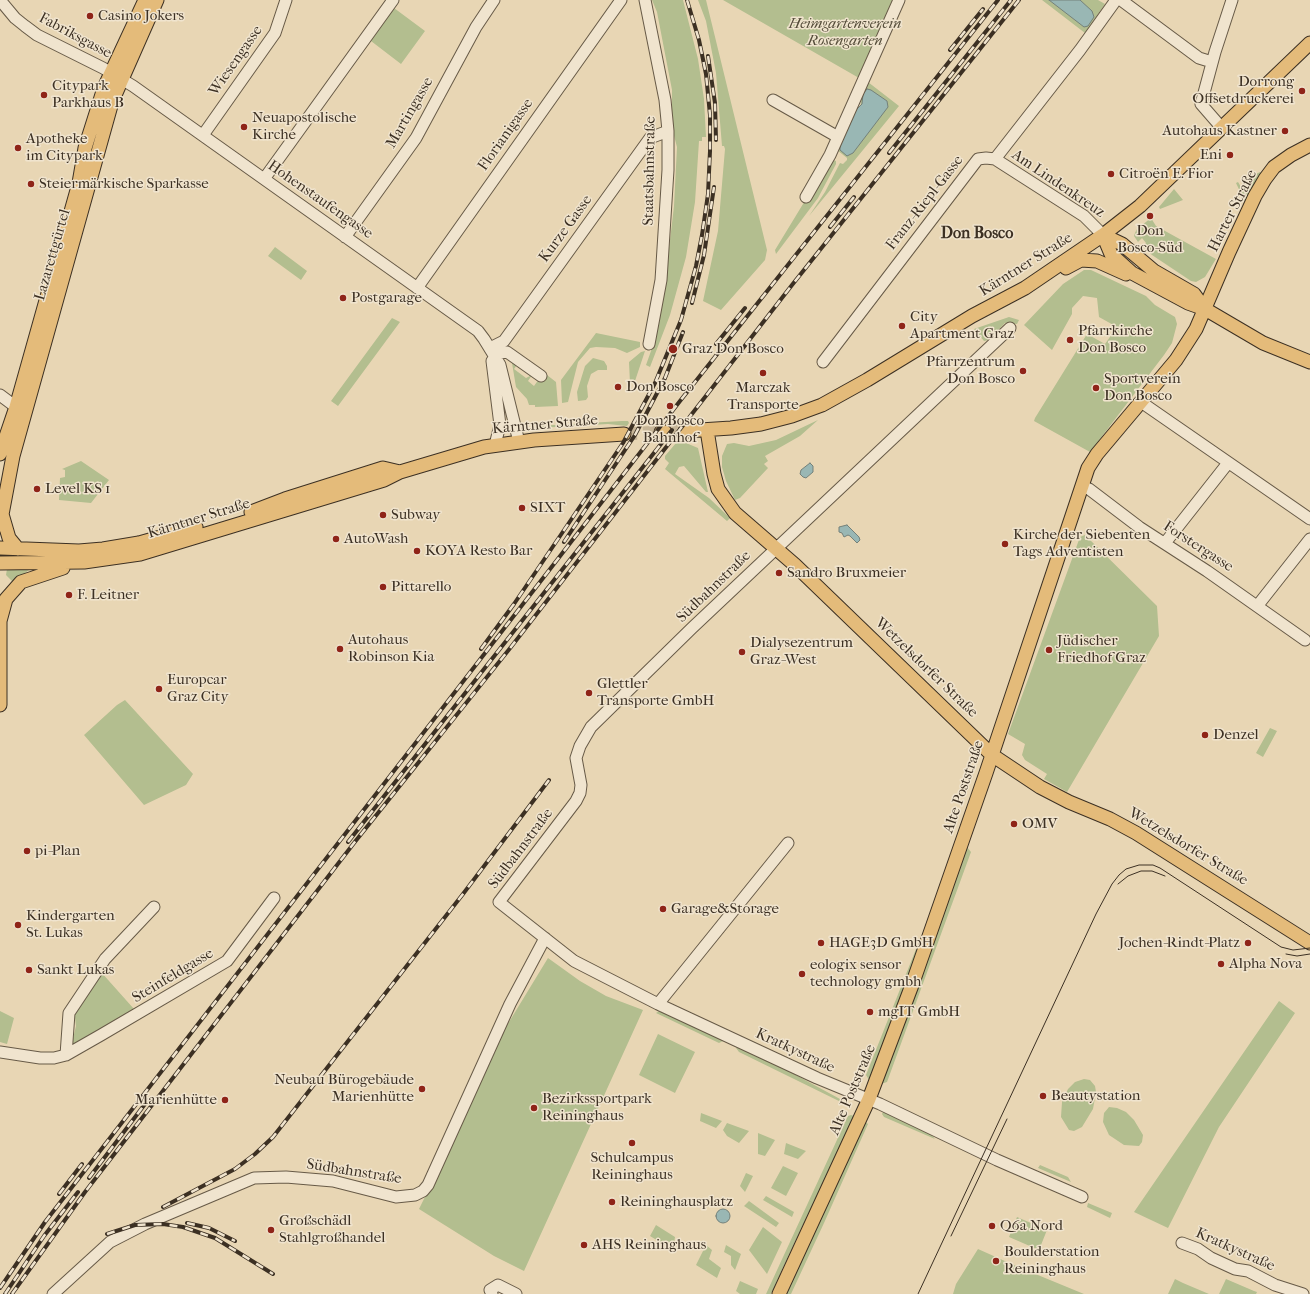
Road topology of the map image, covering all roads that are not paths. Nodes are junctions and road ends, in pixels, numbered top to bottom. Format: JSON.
{"nodes":[{"id":1,"x":0,"y":0,"type":"edge"},
{"id":2,"x":145,"y":0,"type":"edge"},
{"id":3,"x":157,"y":0,"type":"edge"},
{"id":4,"x":286,"y":0,"type":"edge"},
{"id":5,"x":393,"y":0,"type":"edge"},
{"id":6,"x":494,"y":0,"type":"edge"},
{"id":7,"x":621,"y":0,"type":"edge"},
{"id":8,"x":645,"y":0,"type":"edge"},
{"id":9,"x":899,"y":0,"type":"edge"},
{"id":10,"x":1116,"y":0,"type":"edge"},
{"id":11,"x":1121,"y":0,"type":"edge"},
{"id":12,"x":1232,"y":0,"type":"edge"},
{"id":13,"x":1310,"y":43,"type":"edge"},
{"id":14,"x":1212,"y":62,"type":"junction"},
{"id":15,"x":110,"y":72,"type":"junction"},
{"id":16,"x":122,"y":79,"type":"junction"},
{"id":17,"x":773,"y":100,"type":"dead end"},
{"id":18,"x":1221,"y":127,"type":"junction"},
{"id":19,"x":668,"y":131,"type":"junction"},
{"id":20,"x":203,"y":135,"type":"junction"},
{"id":21,"x":838,"y":137,"type":"junction"},
{"id":22,"x":1310,"y":145,"type":"edge"},
{"id":23,"x":994,"y":159,"type":"junction"},
{"id":24,"x":264,"y":179,"type":"junction"},
{"id":25,"x":806,"y":197,"type":"dead end"},
{"id":26,"x":1104,"y":234,"type":"junction"},
{"id":27,"x":345,"y":237,"type":"junction"},
{"id":28,"x":1143,"y":280,"type":"junction"},
{"id":29,"x":416,"y":288,"type":"junction"},
{"id":30,"x":1025,"y":288,"type":"junction"},
{"id":31,"x":1205,"y":310,"type":"junction"},
{"id":32,"x":1010,"y":328,"type":"dead end"},
{"id":33,"x":649,"y":344,"type":"dead end"},
{"id":34,"x":492,"y":351,"type":"junction"},
{"id":35,"x":823,"y":362,"type":"dead end"},
{"id":36,"x":1310,"y":362,"type":"edge"},
{"id":37,"x":541,"y":376,"type":"dead end"},
{"id":38,"x":0,"y":395,"type":"edge"},
{"id":39,"x":1141,"y":402,"type":"junction"},
{"id":40,"x":16,"y":407,"type":"junction"},
{"id":41,"x":707,"y":430,"type":"junction"},
{"id":42,"x":685,"y":431,"type":"tunnel mouth"},
{"id":43,"x":624,"y":434,"type":"tunnel mouth"},
{"id":44,"x":519,"y":442,"type":"junction"},
{"id":45,"x":495,"y":445,"type":"junction"},
{"id":46,"x":0,"y":454,"type":"edge"},
{"id":47,"x":1228,"y":463,"type":"junction"},
{"id":48,"x":400,"y":472,"type":"junction"},
{"id":49,"x":1082,"y":486,"type":"junction"},
{"id":50,"x":1310,"y":519,"type":"edge"},
{"id":51,"x":1,"y":520,"type":"edge"},
{"id":52,"x":1310,"y":538,"type":"edge"},
{"id":53,"x":1165,"y":543,"type":"junction"},
{"id":54,"x":0,"y":548,"type":"edge"},
{"id":55,"x":776,"y":548,"type":"junction"},
{"id":56,"x":18,"y":550,"type":"junction"},
{"id":57,"x":84,"y":562,"type":"junction"},
{"id":58,"x":0,"y":563,"type":"edge"},
{"id":59,"x":1258,"y":605,"type":"junction"},
{"id":60,"x":1306,"y":640,"type":"dead end"},
{"id":61,"x":0,"y":705,"type":"edge"},
{"id":62,"x":992,"y":755,"type":"junction"},
{"id":63,"x":788,"y":843,"type":"dead end"},
{"id":64,"x":274,"y":898,"type":"dead end"},
{"id":65,"x":154,"y":907,"type":"dead end"},
{"id":66,"x":545,"y":938,"type":"junction"},
{"id":67,"x":1310,"y":943,"type":"edge"},
{"id":68,"x":658,"y":1004,"type":"junction"},
{"id":69,"x":0,"y":1052,"type":"edge"},
{"id":70,"x":66,"y":1054,"type":"junction"},
{"id":71,"x":869,"y":1099,"type":"junction"},
{"id":72,"x":1082,"y":1198,"type":"dead end"},
{"id":73,"x":1182,"y":1242,"type":"dead end"},
{"id":74,"x":1275,"y":1285,"type":"junction"},
{"id":75,"x":53,"y":1294,"type":"edge"},
{"id":76,"x":492,"y":1294,"type":"edge"},
{"id":77,"x":516,"y":1294,"type":"edge"},
{"id":78,"x":779,"y":1294,"type":"edge"},
{"id":79,"x":1285,"y":1294,"type":"edge"},
{"id":80,"x":1303,"y":1294,"type":"edge"}],
"edges":[{"from":1,"to":15,"type":"street","name":"Fabriksgasse"},
{"from":2,"to":15,"type":"main road","name":"Lazarettgürtel"},
{"from":3,"to":16,"type":"main road","name":"Lazarettgürtel"},
{"from":4,"to":20,"type":"street","name":"Wiesengasse"},
{"from":5,"to":24,"type":"street"},
{"from":6,"to":27,"type":"street","name":"Martingasse"},
{"from":7,"to":29,"type":"street","name":"Florianigasse"},
{"from":8,"to":19,"type":"street","name":"Staatsbahnstraße"},
{"from":9,"to":21,"type":"street"},
{"from":10,"to":23,"type":"street"},
{"from":11,"to":14,"type":"street"},
{"from":12,"to":14,"type":"street"},
{"from":13,"to":18,"type":"main road","name":"Kärntner Straße"},
{"from":14,"to":18,"type":"street"},
{"from":15,"to":16,"type":"street","name":"Fabriksgasse"},
{"from":15,"to":40,"type":"main road","name":"Lazarettgürtel"},
{"from":16,"to":20,"type":"street","name":"Hohenstaufengasse"},
{"from":16,"to":51,"type":"main road","name":"Lazarettgürtel"},
{"from":17,"to":21,"type":"street"},
{"from":18,"to":26,"type":"main road","name":"Kärntner Straße"},
{"from":19,"to":33,"type":"street","name":"Staatsbahnstraße"},
{"from":19,"to":34,"type":"street","name":"Kurze Gasse"},
{"from":20,"to":24,"type":"street","name":"Hohenstaufengasse"},
{"from":21,"to":25,"type":"street"},
{"from":22,"to":31,"type":"main road","name":"Harter Straße"},
{"from":23,"to":26,"type":"street","name":"Am Lindenkreuz"},
{"from":23,"to":35,"type":"street","name":"Franz-Riepl-Gasse"},
{"from":24,"to":27,"type":"street","name":"Hohenstaufengasse"},
{"from":26,"to":28,"type":"main road"},
{"from":26,"to":30,"type":"main road","name":"Kärntner Straße"},
{"from":26,"to":31,"type":"main road"},
{"from":27,"to":29,"type":"street","name":"Hohenstaufengasse"},
{"from":28,"to":30,"type":"main road"},
{"from":28,"to":31,"type":"main road"},
{"from":29,"to":34,"type":"street","name":"Hohenstaufengasse"},
{"from":30,"to":41,"type":"main road","name":"Kärntner Straße"},
{"from":31,"to":36,"type":"main road"},
{"from":31,"to":39,"type":"main road","name":"Alte Poststraße"},
{"from":32,"to":55,"type":"street","name":"Südbahnstraße"},
{"from":34,"to":37,"type":"street"},
{"from":34,"to":44,"type":"street","name":"Hohenstaufengasse"},
{"from":34,"to":45,"type":"street"},
{"from":38,"to":40,"type":"street"},
{"from":39,"to":47,"type":"street"},
{"from":39,"to":49,"type":"main road","name":"Alte Poststraße"},
{"from":40,"to":46,"type":"main road","name":"Lazarettgürtel"},
{"from":41,"to":42,"type":"main road","name":"Kärntner Straße"},
{"from":41,"to":55,"type":"main road","name":"Wetzelsdorfer Straße"},
{"from":43,"to":44,"type":"main road","name":"Kärntner Straße"},
{"from":44,"to":45,"type":"main road","name":"Kärntner Straße"},
{"from":45,"to":48,"type":"main road","name":"Kärntner Straße"},
{"from":47,"to":50,"type":"street"},
{"from":47,"to":53,"type":"street"},
{"from":48,"to":56,"type":"main road","name":"Kärntner Straße"},
{"from":48,"to":57,"type":"main road","name":"Kärntner Straße"},
{"from":49,"to":53,"type":"street","name":"Forstergasse"},
{"from":49,"to":62,"type":"main road","name":"Alte Poststraße"},
{"from":51,"to":56,"type":"main road"},
{"from":52,"to":59,"type":"street"},
{"from":53,"to":59,"type":"street","name":"Forstergasse"},
{"from":54,"to":56,"type":"main road","name":"Kärntner Straße"},
{"from":55,"to":62,"type":"main road","name":"Wetzelsdorfer Straße"},
{"from":55,"to":66,"type":"street","name":"Südbahnstraße"},
{"from":57,"to":58,"type":"main road","name":"Kärntner Straße"},
{"from":57,"to":61,"type":"main road"},
{"from":59,"to":60,"type":"street","name":"Forstergasse"},
{"from":62,"to":67,"type":"main road","name":"Wetzelsdorfer Straße"},
{"from":62,"to":71,"type":"main road","name":"Alte Poststraße"},
{"from":63,"to":68,"type":"street"},
{"from":64,"to":70,"type":"street","name":"Steinfeldgasse"},
{"from":65,"to":70,"type":"street"},
{"from":66,"to":68,"type":"street","name":"Kratkystraße"},
{"from":66,"to":75,"type":"street","name":"Südbahnstraße"},
{"from":68,"to":71,"type":"street","name":"Kratkystraße"},
{"from":69,"to":70,"type":"street","name":"Steinfeldgasse"},
{"from":71,"to":72,"type":"street","name":"Kratkystraße"},
{"from":71,"to":78,"type":"main road","name":"Alte Poststraße"},
{"from":73,"to":74,"type":"street","name":"Kratkystraße"},
{"from":74,"to":79,"type":"street","name":"Kratkystraße"},
{"from":74,"to":80,"type":"street","name":"Kratkystraße"},
{"from":76,"to":77,"type":"street"}]}
